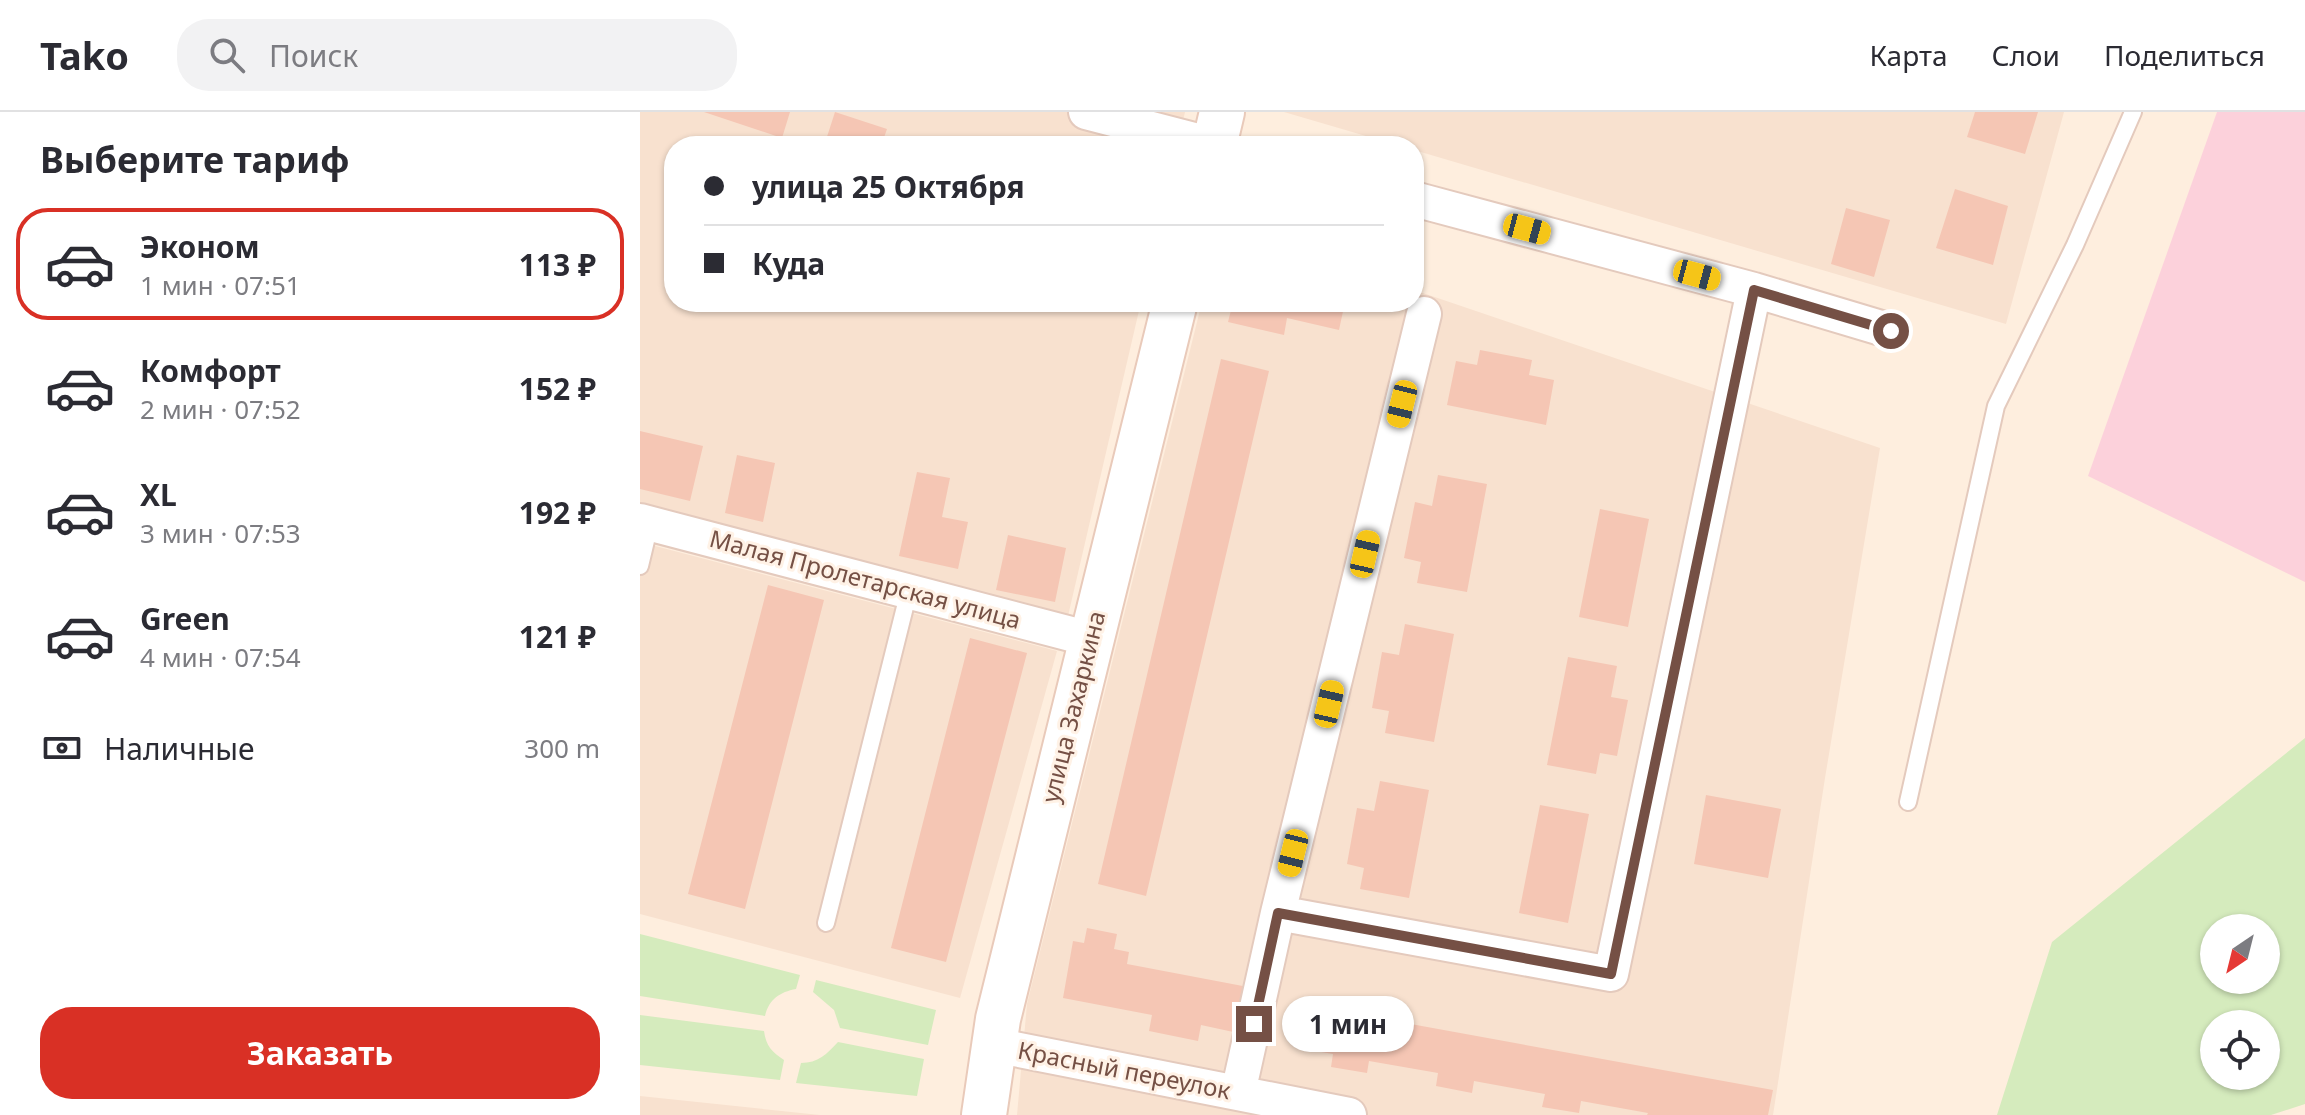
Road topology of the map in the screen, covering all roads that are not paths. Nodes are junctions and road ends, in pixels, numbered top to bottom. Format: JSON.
{"nodes":[{"id":1,"x":1086,"y":112,"type":"edge"},
{"id":2,"x":1222,"y":112,"type":"edge"},
{"id":3,"x":2133,"y":112,"type":"edge"},
{"id":4,"x":1177,"y":136,"type":"edge"},
{"id":5,"x":1217,"y":136,"type":"edge"},
{"id":6,"x":1424,"y":202,"type":"edge"},
{"id":7,"x":1754,"y":290,"type":"junction"},
{"id":8,"x":1172,"y":312,"type":"edge"},
{"id":9,"x":1424,"y":314,"type":"dead end"},
{"id":10,"x":1891,"y":331,"type":"dead end"},
{"id":11,"x":645,"y":523,"type":"edge"},
{"id":12,"x":640,"y":566,"type":"edge"},
{"id":13,"x":909,"y":591,"type":"junction"},
{"id":14,"x":1090,"y":639,"type":"junction"},
{"id":15,"x":1908,"y":802,"type":"dead end"},
{"id":16,"x":1278,"y":913,"type":"junction"},
{"id":17,"x":826,"y":923,"type":"dead end"},
{"id":18,"x":994,"y":1045,"type":"junction"},
{"id":19,"x":1238,"y":1093,"type":"junction"},
{"id":20,"x":984,"y":1115,"type":"edge"},
{"id":21,"x":1349,"y":1115,"type":"edge"}],
"edges":[{"from":1,"to":4,"type":"street"},
{"from":2,"to":5,"type":"street"},
{"from":3,"to":15,"type":"lane"},
{"from":6,"to":7,"type":"street"},
{"from":7,"to":10,"type":"street"},
{"from":7,"to":16,"type":"street"},
{"from":8,"to":14,"type":"street","name":"улица Захаркина"},
{"from":9,"to":16,"type":"street"},
{"from":11,"to":12,"type":"lane"},
{"from":11,"to":13,"type":"street","name":"Малая Пролетарская улица"},
{"from":13,"to":14,"type":"street","name":"Малая Пролетарская улица"},
{"from":13,"to":17,"type":"lane"},
{"from":14,"to":18,"type":"street","name":"улица Захаркина"},
{"from":16,"to":19,"type":"street"},
{"from":18,"to":19,"type":"street","name":"Красный переулок"},
{"from":18,"to":20,"type":"street","name":"улица Захаркина"},
{"from":19,"to":21,"type":"street","name":"Красный переулок"}]}
